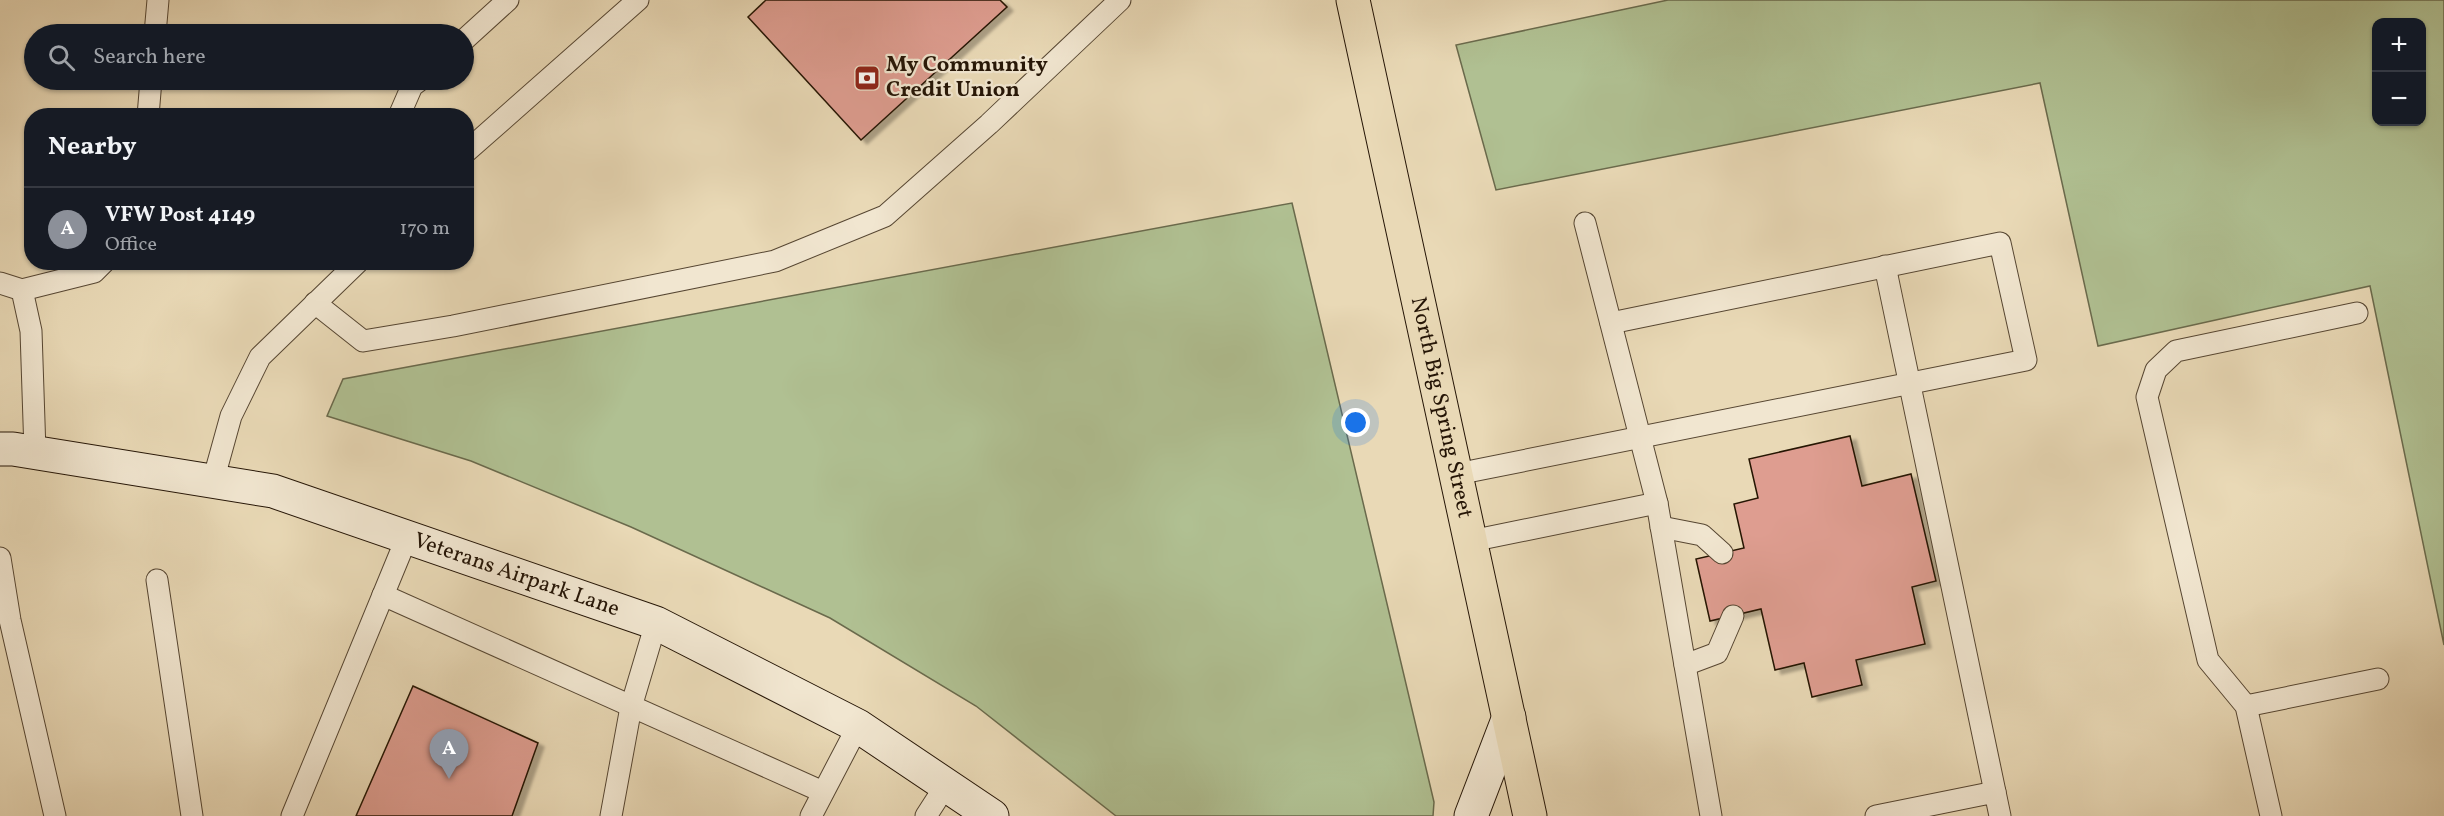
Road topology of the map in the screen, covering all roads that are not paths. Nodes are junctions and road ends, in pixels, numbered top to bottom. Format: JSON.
{"nodes":[{"id":1,"x":158,"y":0,"type":"edge"},
{"id":2,"x":508,"y":0,"type":"edge"},
{"id":3,"x":651,"y":0,"type":"edge"},
{"id":4,"x":1120,"y":0,"type":"edge"},
{"id":5,"x":1353,"y":0,"type":"edge"},
{"id":6,"x":639,"y":2,"type":"edge"},
{"id":7,"x":156,"y":24,"type":"edge"},
{"id":8,"x":474,"y":31,"type":"edge"},
{"id":9,"x":150,"y":90,"type":"edge"},
{"id":10,"x":410,"y":90,"type":"edge"},
{"id":11,"x":149,"y":108,"type":"edge"},
{"id":12,"x":402,"y":108,"type":"edge"},
{"id":13,"x":474,"y":145,"type":"edge"},
{"id":14,"x":1585,"y":223,"type":"dead end"},
{"id":15,"x":1885,"y":266,"type":"junction"},
{"id":16,"x":96,"y":270,"type":"edge"},
{"id":17,"x":350,"y":270,"type":"edge"},
{"id":18,"x":0,"y":283,"type":"edge"},
{"id":19,"x":22,"y":290,"type":"junction"},
{"id":20,"x":315,"y":303,"type":"junction"},
{"id":21,"x":2357,"y":313,"type":"dead end"},
{"id":22,"x":1611,"y":323,"type":"junction"},
{"id":23,"x":1909,"y":383,"type":"junction"},
{"id":24,"x":1640,"y":437,"type":"junction"},
{"id":25,"x":0,"y":449,"type":"edge"},
{"id":26,"x":35,"y":452,"type":"junction"},
{"id":27,"x":1457,"y":474,"type":"junction"},
{"id":28,"x":213,"y":481,"type":"junction"},
{"id":29,"x":1657,"y":503,"type":"junction"},
{"id":30,"x":1661,"y":527,"type":"junction"},
{"id":31,"x":407,"y":537,"type":"junction"},
{"id":32,"x":1471,"y":541,"type":"junction"},
{"id":33,"x":1722,"y":553,"type":"dead end"},
{"id":34,"x":0,"y":558,"type":"edge"},
{"id":35,"x":157,"y":580,"type":"dead end"},
{"id":36,"x":383,"y":595,"type":"junction"},
{"id":37,"x":1733,"y":616,"type":"dead end"},
{"id":38,"x":5,"y":622,"type":"edge"},
{"id":39,"x":656,"y":623,"type":"junction"},
{"id":40,"x":1685,"y":665,"type":"junction"},
{"id":41,"x":2378,"y":679,"type":"dead end"},
{"id":42,"x":2246,"y":706,"type":"junction"},
{"id":43,"x":631,"y":707,"type":"junction"},
{"id":44,"x":1509,"y":717,"type":"junction"},
{"id":45,"x":858,"y":726,"type":"junction"},
{"id":46,"x":946,"y":785,"type":"junction"},
{"id":47,"x":823,"y":792,"type":"junction"},
{"id":48,"x":1995,"y":792,"type":"junction"},
{"id":49,"x":55,"y":816,"type":"edge"},
{"id":50,"x":192,"y":816,"type":"edge"},
{"id":51,"x":292,"y":816,"type":"edge"},
{"id":52,"x":610,"y":816,"type":"edge"},
{"id":53,"x":811,"y":816,"type":"edge"},
{"id":54,"x":926,"y":816,"type":"edge"},
{"id":55,"x":992,"y":816,"type":"edge"},
{"id":56,"x":1471,"y":816,"type":"edge"},
{"id":57,"x":1530,"y":816,"type":"edge"},
{"id":58,"x":1711,"y":816,"type":"edge"},
{"id":59,"x":1876,"y":816,"type":"edge"},
{"id":60,"x":2000,"y":816,"type":"edge"},
{"id":61,"x":2271,"y":816,"type":"edge"}],
"edges":[{"from":1,"to":7,"type":"lane"},
{"from":2,"to":8,"type":"lane"},
{"from":3,"to":6,"type":"lane"},
{"from":4,"to":20,"type":"lane"},
{"from":5,"to":27,"type":"highway","name":"North Big Spring Street"},
{"from":6,"to":13,"type":"lane"},
{"from":9,"to":11,"type":"lane"},
{"from":10,"to":12,"type":"lane"},
{"from":14,"to":22,"type":"lane"},
{"from":15,"to":22,"type":"lane"},
{"from":15,"to":23,"type":"lane"},
{"from":15,"to":23,"type":"lane"},
{"from":16,"to":19,"type":"lane"},
{"from":17,"to":20,"type":"lane"},
{"from":18,"to":19,"type":"lane"},
{"from":19,"to":26,"type":"lane"},
{"from":20,"to":28,"type":"lane"},
{"from":21,"to":42,"type":"lane"},
{"from":22,"to":24,"type":"lane"},
{"from":23,"to":24,"type":"lane"},
{"from":23,"to":48,"type":"lane"},
{"from":24,"to":27,"type":"lane"},
{"from":24,"to":29,"type":"lane"},
{"from":25,"to":26,"type":"street","name":"Veterans Airpark Lane"},
{"from":26,"to":28,"type":"street","name":"Veterans Airpark Lane"},
{"from":27,"to":32,"type":"highway","name":"North Big Spring Street"},
{"from":28,"to":31,"type":"street","name":"Veterans Airpark Lane"},
{"from":29,"to":30,"type":"lane"},
{"from":29,"to":32,"type":"lane"},
{"from":30,"to":33,"type":"lane"},
{"from":30,"to":40,"type":"lane"},
{"from":31,"to":36,"type":"lane"},
{"from":31,"to":39,"type":"street","name":"Veterans Airpark Lane"},
{"from":32,"to":44,"type":"highway","name":"North Big Spring Street"},
{"from":34,"to":38,"type":"lane"},
{"from":35,"to":50,"type":"lane"},
{"from":36,"to":43,"type":"lane"},
{"from":36,"to":51,"type":"lane"},
{"from":37,"to":40,"type":"lane"},
{"from":38,"to":49,"type":"lane"},
{"from":39,"to":43,"type":"lane"},
{"from":39,"to":45,"type":"street","name":"Veterans Airpark Lane"},
{"from":40,"to":58,"type":"lane"},
{"from":41,"to":42,"type":"lane"},
{"from":42,"to":61,"type":"lane"},
{"from":43,"to":47,"type":"lane"},
{"from":43,"to":52,"type":"lane"},
{"from":44,"to":56,"type":"street"},
{"from":44,"to":57,"type":"highway","name":"North Big Spring Street"},
{"from":45,"to":46,"type":"street","name":"Veterans Airpark Lane"},
{"from":45,"to":47,"type":"lane"},
{"from":46,"to":54,"type":"lane"},
{"from":46,"to":55,"type":"street","name":"Veterans Airpark Lane"},
{"from":47,"to":53,"type":"lane"},
{"from":48,"to":59,"type":"lane"},
{"from":48,"to":60,"type":"lane"}]}
